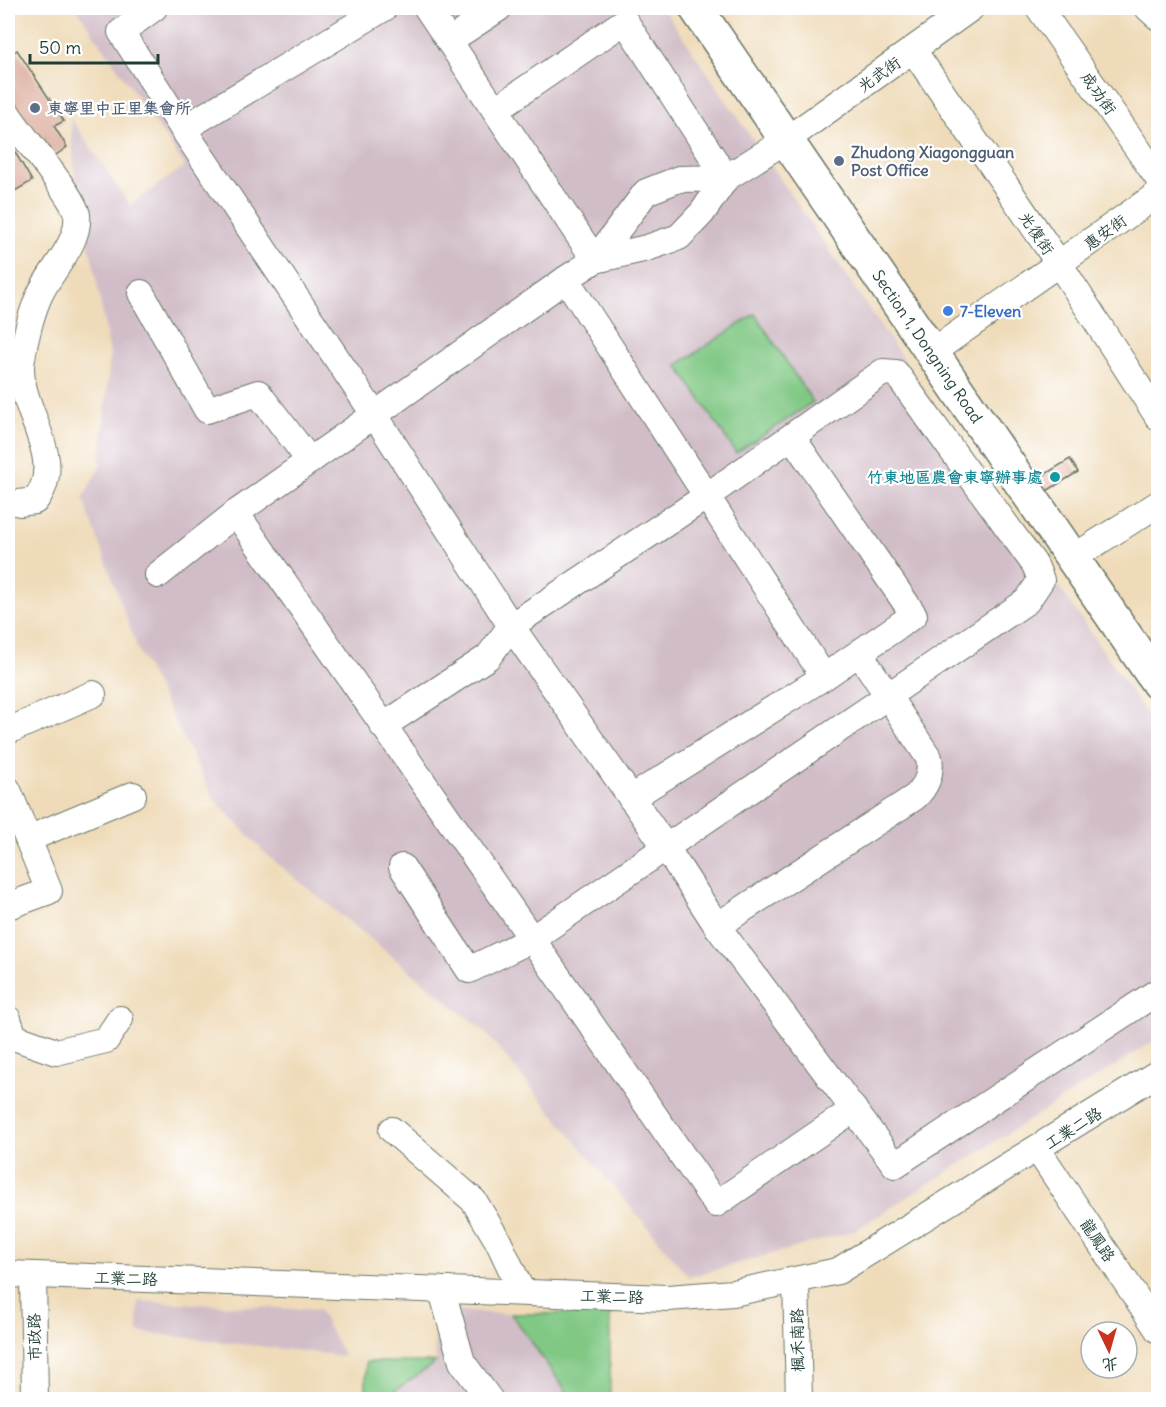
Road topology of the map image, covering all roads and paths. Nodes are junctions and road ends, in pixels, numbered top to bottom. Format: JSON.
{"nodes":[{"id":1,"x":154,"y":8,"type":"edge"},
{"id":2,"x":384,"y":8,"type":"edge"},
{"id":3,"x":427,"y":8,"type":"edge"},
{"id":4,"x":500,"y":8,"type":"edge"},
{"id":5,"x":696,"y":8,"type":"edge"},
{"id":6,"x":971,"y":8,"type":"edge"},
{"id":7,"x":1039,"y":8,"type":"edge"},
{"id":8,"x":1148,"y":8,"type":"edge"},
{"id":9,"x":1158,"y":17,"type":"edge"},
{"id":10,"x":449,"y":41,"type":"junction"},
{"id":11,"x":913,"y":50,"type":"junction"},
{"id":12,"x":495,"y":110,"type":"junction"},
{"id":13,"x":8,"y":114,"type":"edge"},
{"id":14,"x":183,"y":129,"type":"junction"},
{"id":15,"x":786,"y":140,"type":"junction"},
{"id":16,"x":726,"y":178,"type":"junction"},
{"id":17,"x":1158,"y":178,"type":"edge"},
{"id":18,"x":1158,"y":194,"type":"edge"},
{"id":19,"x":595,"y":260,"type":"junction"},
{"id":20,"x":1060,"y":265,"type":"junction"},
{"id":21,"x":566,"y":279,"type":"junction"},
{"id":22,"x":141,"y":294,"type":"dead end"},
{"id":23,"x":932,"y":352,"type":"junction"},
{"id":24,"x":374,"y":414,"type":"junction"},
{"id":25,"x":1158,"y":417,"type":"edge"},
{"id":26,"x":792,"y":437,"type":"junction"},
{"id":27,"x":310,"y":461,"type":"junction"},
{"id":28,"x":707,"y":496,"type":"junction"},
{"id":29,"x":19,"y":503,"type":"dead end"},
{"id":30,"x":1158,"y":504,"type":"edge"},
{"id":31,"x":236,"y":513,"type":"junction"},
{"id":32,"x":1074,"y":557,"type":"junction"},
{"id":33,"x":158,"y":575,"type":"dead end"},
{"id":34,"x":511,"y":626,"type":"junction"},
{"id":35,"x":860,"y":654,"type":"junction"},
{"id":36,"x":824,"y":677,"type":"junction"},
{"id":37,"x":1158,"y":683,"type":"edge"},
{"id":38,"x":93,"y":694,"type":"dead end"},
{"id":39,"x":887,"y":698,"type":"junction"},
{"id":40,"x":383,"y":726,"type":"junction"},
{"id":41,"x":8,"y":731,"type":"edge"},
{"id":42,"x":8,"y":790,"type":"edge"},
{"id":43,"x":133,"y":795,"type":"dead end"},
{"id":44,"x":631,"y":798,"type":"junction"},
{"id":45,"x":28,"y":839,"type":"junction"},
{"id":46,"x":666,"y":846,"type":"junction"},
{"id":47,"x":402,"y":867,"type":"dead end"},
{"id":48,"x":8,"y":906,"type":"edge"},
{"id":49,"x":717,"y":926,"type":"junction"},
{"id":50,"x":530,"y":940,"type":"junction"},
{"id":51,"x":1154,"y":993,"type":"dead end"},
{"id":52,"x":8,"y":1019,"type":"edge"},
{"id":53,"x":120,"y":1019,"type":"dead end"},
{"id":54,"x":1158,"y":1073,"type":"edge"},
{"id":55,"x":854,"y":1109,"type":"junction"},
{"id":56,"x":392,"y":1130,"type":"dead end"},
{"id":57,"x":1038,"y":1150,"type":"junction"},
{"id":58,"x":8,"y":1274,"type":"edge"},
{"id":59,"x":33,"y":1275,"type":"junction"},
{"id":60,"x":796,"y":1281,"type":"junction"},
{"id":61,"x":442,"y":1290,"type":"junction"},
{"id":62,"x":522,"y":1292,"type":"junction"},
{"id":63,"x":1158,"y":1330,"type":"edge"},
{"id":64,"x":35,"y":1400,"type":"edge"},
{"id":65,"x":490,"y":1400,"type":"edge"},
{"id":66,"x":799,"y":1400,"type":"edge"}],
"edges":[{"from":1,"to":14,"type":"street"},
{"from":2,"to":14,"type":"street"},
{"from":3,"to":10,"type":"street"},
{"from":4,"to":10,"type":"street"},
{"from":5,"to":15,"type":"main road","name":"Section 1, Dongning Road"},
{"from":6,"to":11,"type":"street","name":"光武街"},
{"from":7,"to":17,"type":"street","name":"成功街"},
{"from":8,"to":9,"type":"street"},
{"from":10,"to":12,"type":"street"},
{"from":11,"to":15,"type":"street","name":"光武街"},
{"from":11,"to":20,"type":"street","name":"光復街"},
{"from":12,"to":16,"type":"street"},
{"from":12,"to":19,"type":"street"},
{"from":13,"to":29,"type":"street"},
{"from":14,"to":24,"type":"street"},
{"from":15,"to":16,"type":"street","name":"光武街"},
{"from":15,"to":23,"type":"main road","name":"Section 1, Dongning Road"},
{"from":16,"to":19,"type":"street"},
{"from":16,"to":19,"type":"street"},
{"from":18,"to":20,"type":"street","name":"惠安街"},
{"from":19,"to":21,"type":"street"},
{"from":20,"to":23,"type":"street","name":"惠安街"},
{"from":20,"to":25,"type":"street","name":"光復街"},
{"from":21,"to":24,"type":"street"},
{"from":21,"to":28,"type":"street"},
{"from":22,"to":27,"type":"street"},
{"from":23,"to":32,"type":"main road","name":"Section 1, Dongning Road"},
{"from":24,"to":27,"type":"street"},
{"from":24,"to":34,"type":"street"},
{"from":26,"to":28,"type":"street"},
{"from":26,"to":35,"type":"street"},
{"from":26,"to":39,"type":"street"},
{"from":27,"to":31,"type":"street"},
{"from":28,"to":34,"type":"street"},
{"from":28,"to":36,"type":"street"},
{"from":30,"to":32,"type":"street"},
{"from":31,"to":33,"type":"street"},
{"from":31,"to":40,"type":"street"},
{"from":32,"to":37,"type":"main road","name":"Section 1, Dongning Road"},
{"from":34,"to":40,"type":"street"},
{"from":34,"to":44,"type":"street"},
{"from":35,"to":36,"type":"street"},
{"from":35,"to":39,"type":"street"},
{"from":36,"to":44,"type":"street"},
{"from":38,"to":41,"type":"street"},
{"from":39,"to":46,"type":"street"},
{"from":39,"to":49,"type":"street"},
{"from":40,"to":50,"type":"street"},
{"from":42,"to":45,"type":"street"},
{"from":43,"to":45,"type":"street"},
{"from":44,"to":46,"type":"street"},
{"from":45,"to":48,"type":"street"},
{"from":46,"to":49,"type":"street"},
{"from":46,"to":50,"type":"street"},
{"from":47,"to":50,"type":"street"},
{"from":49,"to":55,"type":"street"},
{"from":50,"to":55,"type":"street"},
{"from":51,"to":55,"type":"street"},
{"from":52,"to":53,"type":"street"},
{"from":54,"to":57,"type":"street","name":"工業二路"},
{"from":56,"to":62,"type":"street"},
{"from":57,"to":60,"type":"street","name":"工業二路"},
{"from":57,"to":63,"type":"street","name":"龍鳳路"},
{"from":58,"to":59,"type":"street","name":"工業二路"},
{"from":59,"to":61,"type":"street","name":"工業二路"},
{"from":59,"to":64,"type":"street","name":"市政路"},
{"from":60,"to":62,"type":"street","name":"工業二路"},
{"from":60,"to":66,"type":"street","name":"楓禾南路"},
{"from":61,"to":62,"type":"street","name":"工業二路"},
{"from":61,"to":65,"type":"street"}]}
